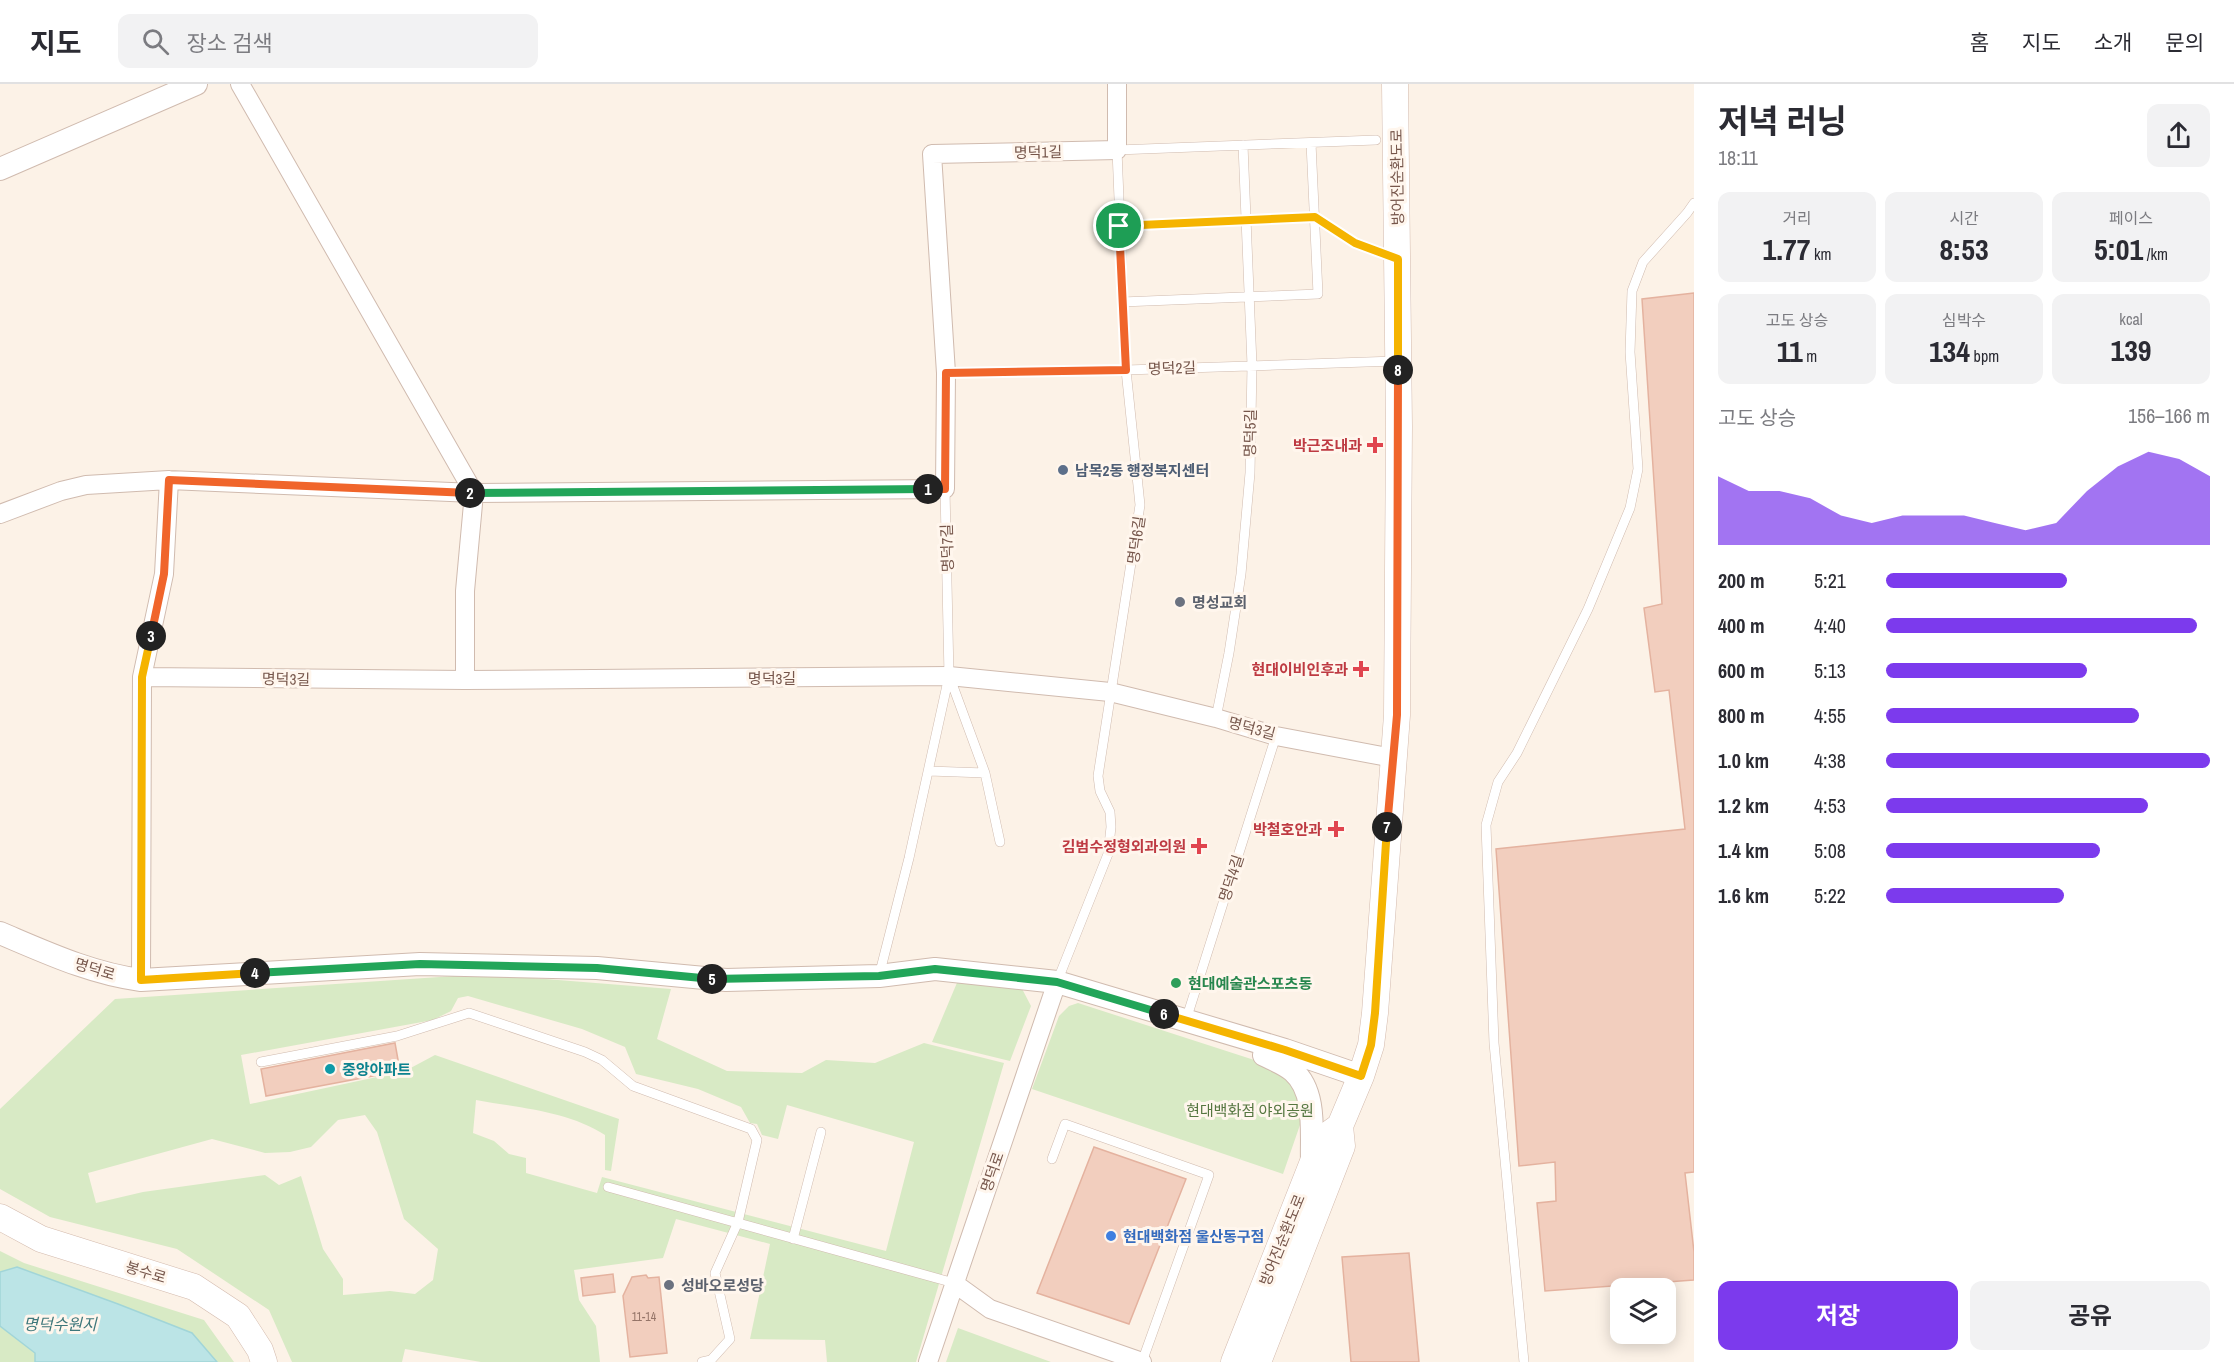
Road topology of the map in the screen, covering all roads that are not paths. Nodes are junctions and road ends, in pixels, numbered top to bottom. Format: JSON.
{"nodes":[{"id":1,"x":196,"y":84,"type":"edge"},
{"id":2,"x":240,"y":84,"type":"edge"},
{"id":3,"x":1117,"y":84,"type":"edge"},
{"id":4,"x":1395,"y":84,"type":"edge"},
{"id":5,"x":1376,"y":141,"type":"dead end"},
{"id":6,"x":1311,"y":143,"type":"junction"},
{"id":7,"x":1244,"y":146,"type":"junction"},
{"id":8,"x":1117,"y":150,"type":"junction"},
{"id":9,"x":0,"y":169,"type":"edge"},
{"id":10,"x":1694,"y":202,"type":"edge"},
{"id":11,"x":1315,"y":217,"type":"junction"},
{"id":12,"x":1246,"y":221,"type":"junction"},
{"id":13,"x":1119,"y":226,"type":"junction"},
{"id":14,"x":1398,"y":259,"type":"junction"},
{"id":15,"x":1248,"y":297,"type":"junction"},
{"id":16,"x":1122,"y":302,"type":"junction"},
{"id":17,"x":1398,"y":361,"type":"junction"},
{"id":18,"x":1252,"y":365,"type":"junction"},
{"id":19,"x":1126,"y":370,"type":"junction"},
{"id":20,"x":946,"y":373,"type":"junction"},
{"id":21,"x":169,"y":480,"type":"junction"},
{"id":22,"x":945,"y":489,"type":"junction"},
{"id":23,"x":474,"y":493,"type":"junction"},
{"id":24,"x":0,"y":514,"type":"edge"},
{"id":25,"x":949,"y":676,"type":"junction"},
{"id":26,"x":142,"y":677,"type":"junction"},
{"id":27,"x":465,"y":680,"type":"junction"},
{"id":28,"x":1110,"y":693,"type":"junction"},
{"id":29,"x":1216,"y":718,"type":"junction"},
{"id":30,"x":1276,"y":736,"type":"junction"},
{"id":31,"x":1393,"y":758,"type":"junction"},
{"id":32,"x":929,"y":771,"type":"junction"},
{"id":33,"x":985,"y":773,"type":"junction"},
{"id":34,"x":1000,"y":842,"type":"dead end"},
{"id":35,"x":0,"y":933,"type":"edge"},
{"id":36,"x":879,"y":976,"type":"junction"},
{"id":37,"x":141,"y":980,"type":"junction"},
{"id":38,"x":1057,"y":982,"type":"junction"},
{"id":39,"x":1186,"y":1020,"type":"junction"},
{"id":40,"x":1242,"y":1037,"type":"junction"},
{"id":41,"x":261,"y":1062,"type":"dead end"},
{"id":42,"x":1361,"y":1076,"type":"junction"},
{"id":43,"x":1340,"y":1126,"type":"junction"},
{"id":44,"x":821,"y":1131,"type":"dead end"},
{"id":45,"x":1052,"y":1159,"type":"dead end"},
{"id":46,"x":1312,"y":1164,"type":"junction"},
{"id":47,"x":608,"y":1187,"type":"dead end"},
{"id":48,"x":0,"y":1217,"type":"edge"},
{"id":49,"x":738,"y":1222,"type":"junction"},
{"id":50,"x":793,"y":1239,"type":"junction"},
{"id":51,"x":954,"y":1283,"type":"junction"},
{"id":52,"x":264,"y":1362,"type":"edge"},
{"id":53,"x":702,"y":1362,"type":"edge"},
{"id":54,"x":927,"y":1362,"type":"edge"},
{"id":55,"x":1142,"y":1362,"type":"edge"},
{"id":56,"x":1234,"y":1362,"type":"edge"},
{"id":57,"x":1258,"y":1362,"type":"edge"},
{"id":58,"x":1524,"y":1362,"type":"edge"}],
"edges":[{"from":1,"to":9,"type":"street"},
{"from":2,"to":23,"type":"street"},
{"from":3,"to":8,"type":"street","name":"명덕6길"},
{"from":4,"to":14,"type":"main road","name":"방어진순환도로"},
{"from":5,"to":6,"type":"lane","name":"명덕1길"},
{"from":6,"to":7,"type":"lane","name":"명덕1길"},
{"from":6,"to":11,"type":"lane"},
{"from":7,"to":8,"type":"lane","name":"명덕1길"},
{"from":7,"to":12,"type":"lane","name":"명덕5길"},
{"from":8,"to":13,"type":"lane","name":"명덕6길"},
{"from":8,"to":20,"type":"street","name":"명덕1길"},
{"from":10,"to":58,"type":"lane"},
{"from":11,"to":12,"type":"lane"},
{"from":11,"to":14,"type":"lane"},
{"from":11,"to":15,"type":"lane"},
{"from":12,"to":13,"type":"lane"},
{"from":12,"to":15,"type":"lane","name":"명덕5길"},
{"from":13,"to":16,"type":"lane","name":"명덕6길"},
{"from":14,"to":17,"type":"main road","name":"방어진순환도로"},
{"from":15,"to":16,"type":"lane"},
{"from":15,"to":18,"type":"lane","name":"명덕5길"},
{"from":16,"to":19,"type":"lane","name":"명덕6길"},
{"from":17,"to":18,"type":"lane","name":"명덕2길"},
{"from":17,"to":31,"type":"main road","name":"방어진순환도로"},
{"from":18,"to":19,"type":"lane","name":"명덕2길"},
{"from":18,"to":29,"type":"lane","name":"명덕5길"},
{"from":19,"to":20,"type":"lane","name":"명덕2길"},
{"from":19,"to":28,"type":"lane","name":"명덕6길"},
{"from":20,"to":22,"type":"street","name":"명덕1길"},
{"from":21,"to":23,"type":"street"},
{"from":21,"to":24,"type":"street"},
{"from":21,"to":26,"type":"street"},
{"from":22,"to":23,"type":"street"},
{"from":22,"to":25,"type":"lane","name":"명덕7길"},
{"from":23,"to":27,"type":"street"},
{"from":25,"to":27,"type":"street","name":"명덕3길"},
{"from":25,"to":28,"type":"street","name":"명덕3길"},
{"from":25,"to":32,"type":"lane","name":"명덕7길"},
{"from":25,"to":33,"type":"lane"},
{"from":26,"to":27,"type":"street","name":"명덕3길"},
{"from":26,"to":37,"type":"street"},
{"from":28,"to":29,"type":"street","name":"명덕3길"},
{"from":28,"to":38,"type":"lane","name":"명덕6길"},
{"from":29,"to":30,"type":"street","name":"명덕3길"},
{"from":30,"to":31,"type":"street","name":"명덕3길"},
{"from":30,"to":39,"type":"lane","name":"명덕4길"},
{"from":31,"to":42,"type":"main road","name":"방어진순환도로"},
{"from":32,"to":33,"type":"lane"},
{"from":32,"to":36,"type":"lane","name":"명덕7길"},
{"from":33,"to":34,"type":"lane"},
{"from":35,"to":37,"type":"street","name":"명덕로"},
{"from":36,"to":37,"type":"street","name":"명덕로"},
{"from":36,"to":38,"type":"street","name":"명덕로"},
{"from":38,"to":39,"type":"street","name":"명덕로"},
{"from":38,"to":51,"type":"street","name":"명덕로"},
{"from":39,"to":40,"type":"street","name":"명덕로"},
{"from":40,"to":42,"type":"street","name":"명덕로"},
{"from":40,"to":46,"type":"street"},
{"from":41,"to":49,"type":"lane"},
{"from":42,"to":43,"type":"main road","name":"방어진순환도로"},
{"from":43,"to":46,"type":"main road","name":"방어진순환도로"},
{"from":43,"to":57,"type":"main road","name":"방어진순환도로"},
{"from":44,"to":50,"type":"lane"},
{"from":45,"to":55,"type":"lane"},
{"from":46,"to":56,"type":"main road","name":"방어진순환도로"},
{"from":47,"to":49,"type":"lane"},
{"from":48,"to":52,"type":"main road","name":"봉수로"},
{"from":49,"to":50,"type":"lane"},
{"from":49,"to":53,"type":"lane"},
{"from":50,"to":51,"type":"lane"},
{"from":51,"to":54,"type":"street","name":"명덕로"},
{"from":51,"to":55,"type":"street"}]}
